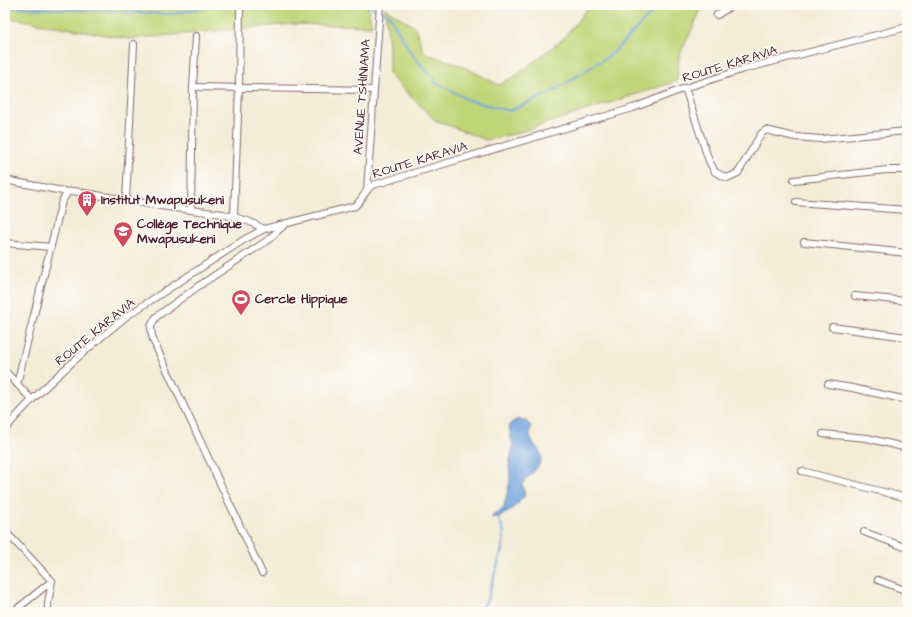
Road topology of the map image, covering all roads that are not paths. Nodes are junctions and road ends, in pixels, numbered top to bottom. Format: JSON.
{"nodes":[{"id":1,"x":240,"y":5,"type":"edge"},
{"id":2,"x":380,"y":5,"type":"edge"},
{"id":3,"x":733,"y":5,"type":"edge"},
{"id":4,"x":717,"y":15,"type":"dead end"},
{"id":5,"x":907,"y":27,"type":"edge"},
{"id":6,"x":196,"y":36,"type":"dead end"},
{"id":7,"x":134,"y":44,"type":"dead end"},
{"id":8,"x":193,"y":87,"type":"junction"},
{"id":9,"x":239,"y":88,"type":"junction"},
{"id":10,"x":685,"y":88,"type":"junction"},
{"id":11,"x":374,"y":90,"type":"junction"},
{"id":12,"x":907,"y":131,"type":"edge"},
{"id":13,"x":907,"y":170,"type":"edge"},
{"id":14,"x":368,"y":175,"type":"junction"},
{"id":15,"x":5,"y":180,"type":"edge"},
{"id":16,"x":794,"y":180,"type":"dead end"},
{"id":17,"x":381,"y":183,"type":"junction"},
{"id":18,"x":367,"y":190,"type":"junction"},
{"id":19,"x":68,"y":192,"type":"junction"},
{"id":20,"x":126,"y":201,"type":"junction"},
{"id":21,"x":796,"y":202,"type":"dead end"},
{"id":22,"x":190,"y":210,"type":"junction"},
{"id":23,"x":907,"y":210,"type":"edge"},
{"id":24,"x":234,"y":216,"type":"junction"},
{"id":25,"x":285,"y":224,"type":"junction"},
{"id":26,"x":264,"y":229,"type":"junction"},
{"id":27,"x":804,"y":242,"type":"dead end"},
{"id":28,"x":5,"y":243,"type":"edge"},
{"id":29,"x":51,"y":247,"type":"junction"},
{"id":30,"x":907,"y":253,"type":"edge"},
{"id":31,"x":855,"y":296,"type":"dead end"},
{"id":32,"x":907,"y":301,"type":"edge"},
{"id":33,"x":832,"y":327,"type":"dead end"},
{"id":34,"x":907,"y":337,"type":"edge"},
{"id":35,"x":5,"y":371,"type":"edge"},
{"id":36,"x":17,"y":384,"type":"junction"},
{"id":37,"x":828,"y":384,"type":"dead end"},
{"id":38,"x":32,"y":400,"type":"junction"},
{"id":39,"x":907,"y":400,"type":"edge"},
{"id":40,"x":5,"y":430,"type":"edge"},
{"id":41,"x":824,"y":434,"type":"dead end"},
{"id":42,"x":907,"y":448,"type":"edge"},
{"id":43,"x":802,"y":471,"type":"dead end"},
{"id":44,"x":907,"y":498,"type":"edge"},
{"id":45,"x":5,"y":531,"type":"edge"},
{"id":46,"x":864,"y":532,"type":"dead end"},
{"id":47,"x":907,"y":548,"type":"edge"},
{"id":48,"x":262,"y":573,"type":"dead end"},
{"id":49,"x":878,"y":580,"type":"dead end"},
{"id":50,"x":52,"y":581,"type":"junction"},
{"id":51,"x":907,"y":591,"type":"edge"},
{"id":52,"x":13,"y":612,"type":"edge"},
{"id":53,"x":48,"y":612,"type":"edge"}],
"edges":[{"from":1,"to":9,"type":"street"},
{"from":2,"to":11,"type":"street","name":"AVENUE TSHINIAMA"},
{"from":3,"to":4,"type":"street"},
{"from":5,"to":10,"type":"street","name":"ROUTE KARAVIA"},
{"from":6,"to":8,"type":"street"},
{"from":7,"to":20,"type":"street"},
{"from":8,"to":9,"type":"street"},
{"from":8,"to":22,"type":"street"},
{"from":9,"to":11,"type":"street"},
{"from":9,"to":24,"type":"street"},
{"from":10,"to":12,"type":"street"},
{"from":10,"to":17,"type":"street","name":"ROUTE KARAVIA"},
{"from":11,"to":14,"type":"street","name":"AVENUE TSHINIAMA"},
{"from":13,"to":16,"type":"street"},
{"from":14,"to":17,"type":"street"},
{"from":14,"to":18,"type":"street","name":"AVENUE TSHINIAMA"},
{"from":15,"to":19,"type":"street"},
{"from":17,"to":18,"type":"street","name":"ROUTE KARAVIA"},
{"from":18,"to":25,"type":"street","name":"ROUTE KARAVIA"},
{"from":19,"to":20,"type":"street"},
{"from":19,"to":29,"type":"street"},
{"from":20,"to":22,"type":"street"},
{"from":21,"to":23,"type":"street"},
{"from":22,"to":24,"type":"street"},
{"from":24,"to":26,"type":"street"},
{"from":25,"to":26,"type":"street","name":"ROUTE KARAVIA"},
{"from":25,"to":48,"type":"street"},
{"from":26,"to":38,"type":"street","name":"ROUTE KARAVIA"},
{"from":27,"to":30,"type":"street"},
{"from":28,"to":29,"type":"street"},
{"from":29,"to":36,"type":"street"},
{"from":31,"to":32,"type":"street"},
{"from":33,"to":34,"type":"street"},
{"from":35,"to":36,"type":"street"},
{"from":36,"to":38,"type":"street"},
{"from":37,"to":39,"type":"street"},
{"from":38,"to":40,"type":"street","name":"ROUTE KARAVIA"},
{"from":41,"to":42,"type":"street"},
{"from":43,"to":44,"type":"street"},
{"from":45,"to":50,"type":"street"},
{"from":46,"to":47,"type":"street"},
{"from":49,"to":51,"type":"street"},
{"from":50,"to":52,"type":"street"},
{"from":50,"to":53,"type":"street"}]}
